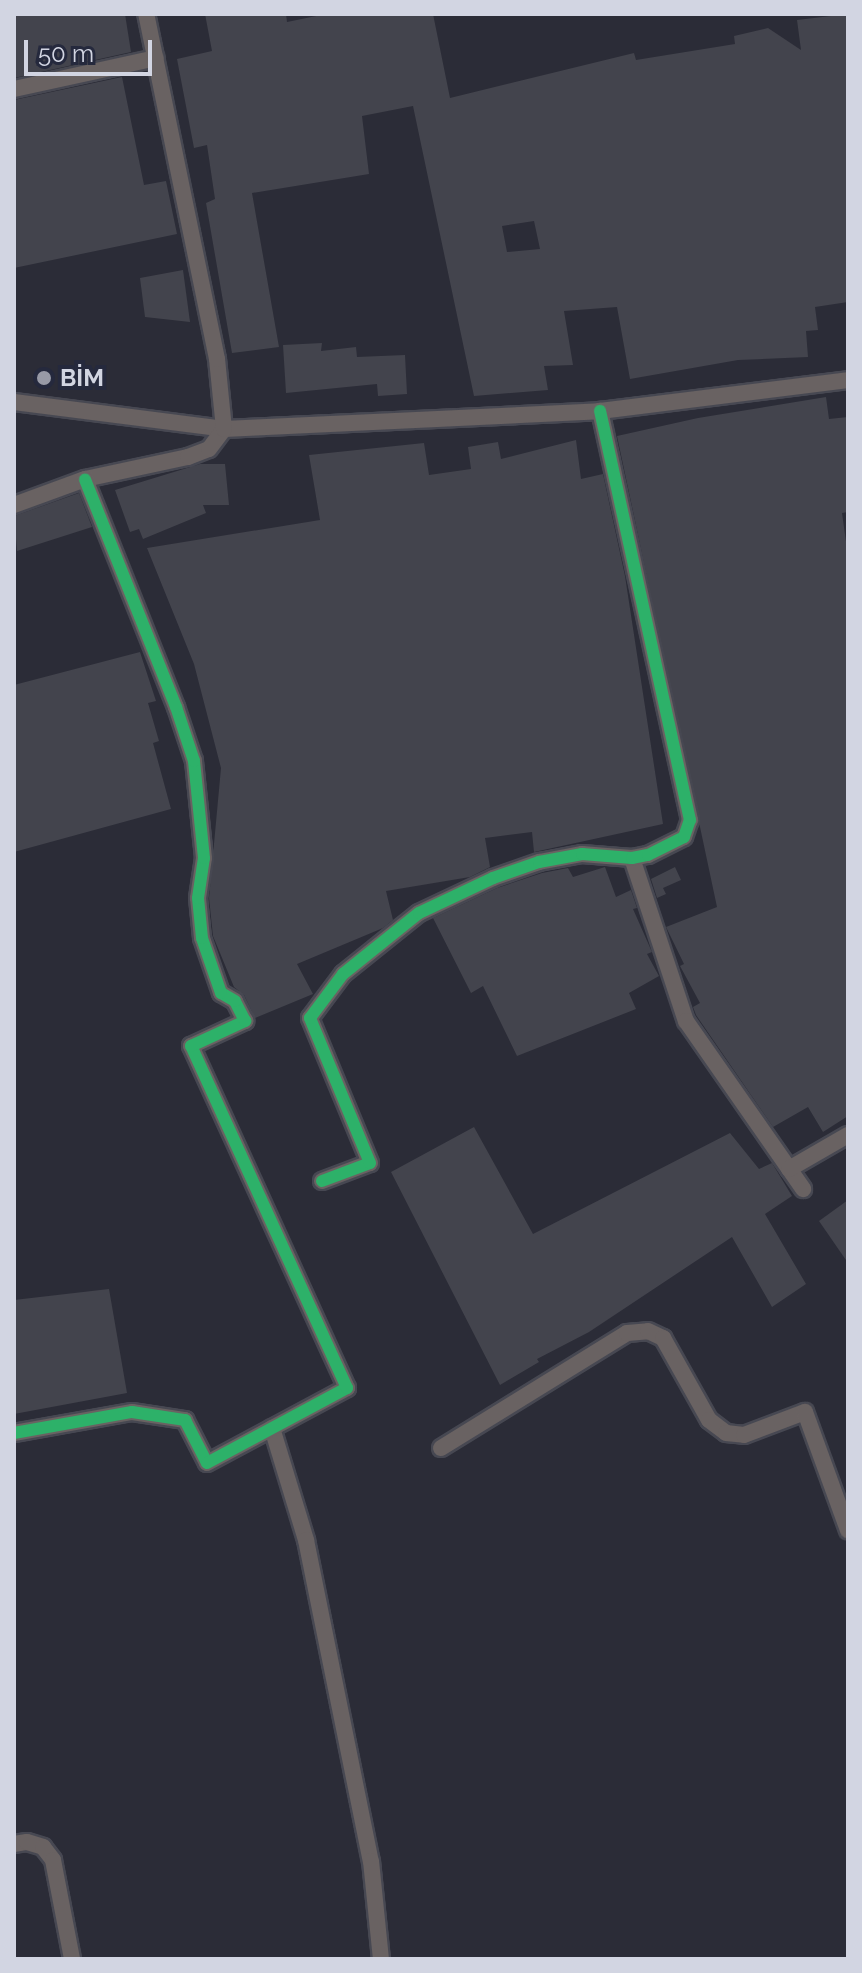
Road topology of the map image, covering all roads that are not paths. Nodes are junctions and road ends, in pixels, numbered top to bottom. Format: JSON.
{"nodes":[{"id":1,"x":146,"y":14,"type":"edge"},
{"id":2,"x":156,"y":58,"type":"junction"},
{"id":3,"x":14,"y":89,"type":"edge"},
{"id":4,"x":848,"y":380,"type":"edge"},
{"id":5,"x":14,"y":402,"type":"edge"},
{"id":6,"x":600,"y":411,"type":"junction"},
{"id":7,"x":224,"y":429,"type":"junction"},
{"id":8,"x":85,"y":479,"type":"junction"},
{"id":9,"x":14,"y":505,"type":"edge"},
{"id":10,"x":632,"y":858,"type":"junction"},
{"id":11,"x":848,"y":1135,"type":"edge"},
{"id":12,"x":789,"y":1169,"type":"junction"},
{"id":13,"x":322,"y":1181,"type":"dead end"},
{"id":14,"x":803,"y":1189,"type":"dead end"},
{"id":15,"x":272,"y":1428,"type":"junction"},
{"id":16,"x":14,"y":1433,"type":"edge"},
{"id":17,"x":441,"y":1448,"type":"dead end"},
{"id":18,"x":848,"y":1530,"type":"edge"},
{"id":19,"x":14,"y":1844,"type":"edge"},
{"id":20,"x":72,"y":1959,"type":"edge"},
{"id":21,"x":381,"y":1959,"type":"edge"}],
"edges":[{"from":1,"to":2,"type":"street"},
{"from":2,"to":3,"type":"street"},
{"from":2,"to":7,"type":"street"},
{"from":4,"to":6,"type":"street"},
{"from":5,"to":7,"type":"street"},
{"from":6,"to":7,"type":"street"},
{"from":6,"to":10,"type":"street"},
{"from":7,"to":8,"type":"street"},
{"from":8,"to":9,"type":"street"},
{"from":8,"to":15,"type":"street"},
{"from":10,"to":12,"type":"street"},
{"from":10,"to":13,"type":"street"},
{"from":11,"to":12,"type":"street"},
{"from":12,"to":14,"type":"street"},
{"from":15,"to":16,"type":"street"},
{"from":15,"to":21,"type":"street"},
{"from":17,"to":18,"type":"street"},
{"from":19,"to":20,"type":"street"}]}
